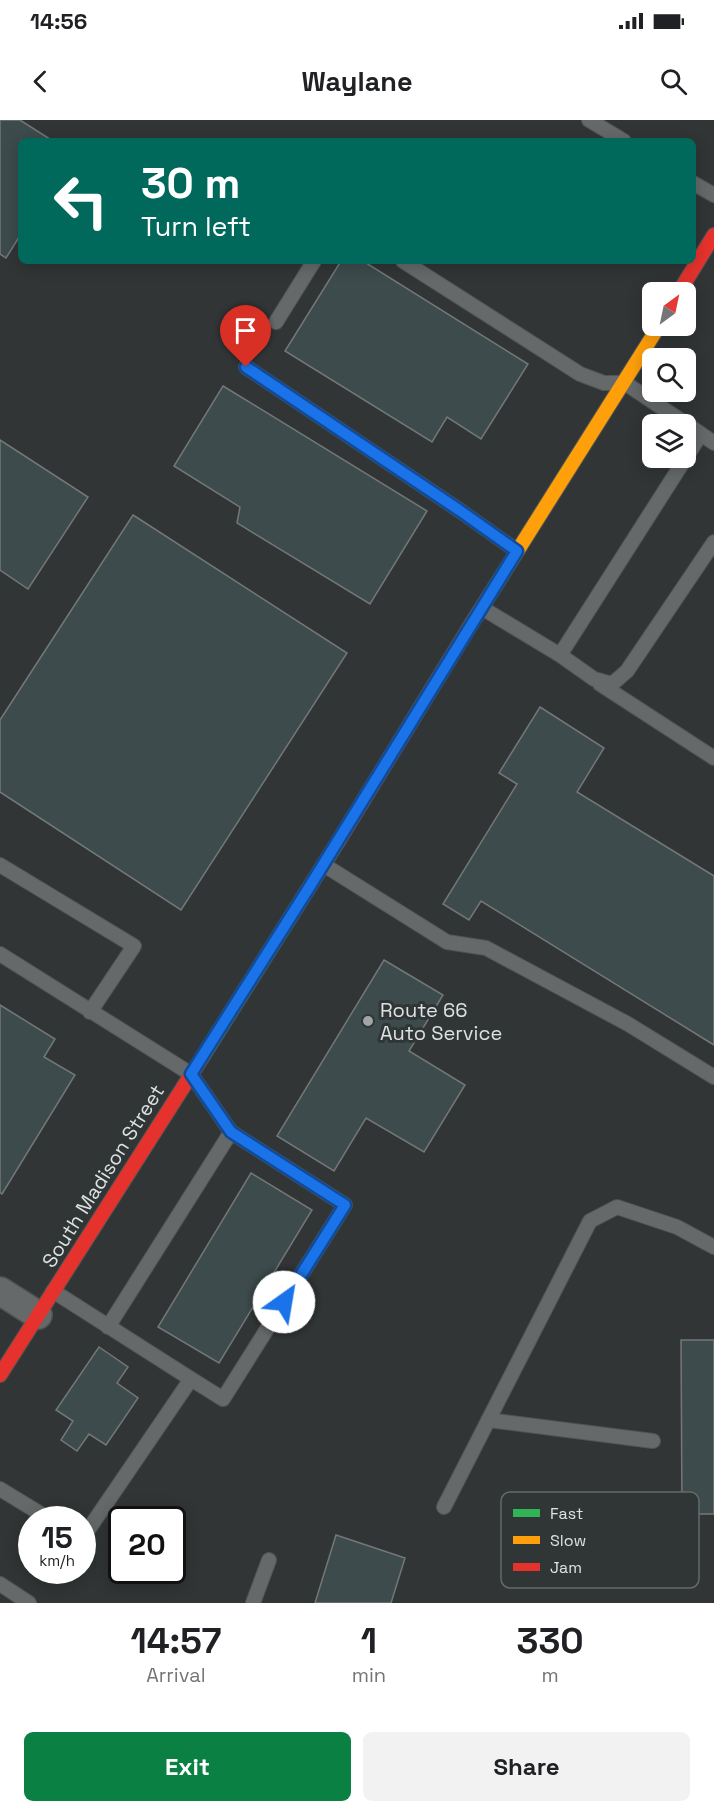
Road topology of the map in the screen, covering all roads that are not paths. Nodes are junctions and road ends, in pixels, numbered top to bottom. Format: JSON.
{"nodes":[{"id":1,"x":590,"y":120,"type":"edge"},
{"id":2,"x":619,"y":138,"type":"edge"},
{"id":3,"x":696,"y":185,"type":"edge"},
{"id":4,"x":714,"y":195,"type":"edge"},
{"id":5,"x":714,"y":235,"type":"edge"},
{"id":6,"x":701,"y":256,"type":"junction"},
{"id":7,"x":312,"y":264,"type":"edge"},
{"id":8,"x":408,"y":264,"type":"edge"},
{"id":9,"x":714,"y":264,"type":"edge"},
{"id":10,"x":685,"y":282,"type":"edge"},
{"id":11,"x":276,"y":322,"type":"dead end"},
{"id":12,"x":653,"y":336,"type":"edge"},
{"id":13,"x":246,"y":367,"type":"dead end"},
{"id":14,"x":624,"y":383,"type":"junction"},
{"id":15,"x":701,"y":434,"type":"junction"},
{"id":16,"x":714,"y":443,"type":"edge"},
{"id":17,"x":714,"y":542,"type":"edge"},
{"id":18,"x":517,"y":551,"type":"junction"},
{"id":19,"x":482,"y":608,"type":"junction"},
{"id":20,"x":560,"y":655,"type":"junction"},
{"id":21,"x":594,"y":679,"type":"junction"},
{"id":22,"x":714,"y":758,"type":"edge"},
{"id":23,"x":0,"y":865,"type":"edge"},
{"id":24,"x":324,"y":865,"type":"junction"},
{"id":25,"x":0,"y":954,"type":"edge"},
{"id":26,"x":90,"y":1012,"type":"junction"},
{"id":27,"x":191,"y":1074,"type":"junction"},
{"id":28,"x":714,"y":1077,"type":"edge"},
{"id":29,"x":231,"y":1132,"type":"junction"},
{"id":30,"x":714,"y":1247,"type":"edge"},
{"id":31,"x":0,"y":1291,"type":"edge"},
{"id":32,"x":53,"y":1292,"type":"junction"},
{"id":33,"x":38,"y":1315,"type":"junction"},
{"id":34,"x":108,"y":1326,"type":"junction"},
{"id":35,"x":0,"y":1375,"type":"edge"},
{"id":36,"x":191,"y":1379,"type":"junction"},
{"id":37,"x":488,"y":1420,"type":"junction"},
{"id":38,"x":653,"y":1441,"type":"dead end"},
{"id":39,"x":0,"y":1489,"type":"edge"},
{"id":40,"x":28,"y":1506,"type":"edge"},
{"id":41,"x":444,"y":1508,"type":"dead end"},
{"id":42,"x":96,"y":1518,"type":"edge"},
{"id":43,"x":269,"y":1560,"type":"dead end"},
{"id":44,"x":0,"y":1584,"type":"edge"},
{"id":45,"x":29,"y":1603,"type":"edge"},
{"id":46,"x":253,"y":1603,"type":"edge"}],
"edges":[{"from":1,"to":2,"type":"lane"},
{"from":3,"to":4,"type":"lane"},
{"from":5,"to":6,"type":"street"},
{"from":6,"to":9,"type":"lane"},
{"from":6,"to":10,"type":"street"},
{"from":7,"to":11,"type":"lane"},
{"from":8,"to":14,"type":"lane"},
{"from":12,"to":14,"type":"street","name":"South Madison Street"},
{"from":13,"to":18,"type":"lane"},
{"from":14,"to":15,"type":"lane"},
{"from":14,"to":18,"type":"street","name":"South Madison Street"},
{"from":15,"to":16,"type":"lane"},
{"from":15,"to":20,"type":"lane"},
{"from":17,"to":21,"type":"lane"},
{"from":18,"to":19,"type":"street","name":"South Madison Street"},
{"from":19,"to":20,"type":"lane"},
{"from":19,"to":24,"type":"street","name":"South Madison Street"},
{"from":20,"to":21,"type":"lane"},
{"from":21,"to":22,"type":"lane"},
{"from":23,"to":26,"type":"lane"},
{"from":24,"to":27,"type":"street","name":"South Madison Street"},
{"from":24,"to":28,"type":"lane"},
{"from":25,"to":26,"type":"lane"},
{"from":26,"to":27,"type":"lane"},
{"from":27,"to":29,"type":"lane"},
{"from":27,"to":32,"type":"street","name":"South Madison Street"},
{"from":29,"to":34,"type":"lane"},
{"from":29,"to":36,"type":"lane"},
{"from":30,"to":37,"type":"lane"},
{"from":31,"to":33,"type":"street"},
{"from":32,"to":33,"type":"street","name":"South Madison Street"},
{"from":32,"to":34,"type":"lane"},
{"from":33,"to":35,"type":"street","name":"South Madison Street"},
{"from":34,"to":36,"type":"lane"},
{"from":36,"to":42,"type":"lane"},
{"from":37,"to":38,"type":"lane"},
{"from":37,"to":41,"type":"lane"},
{"from":39,"to":40,"type":"lane"},
{"from":43,"to":46,"type":"lane"},
{"from":44,"to":45,"type":"lane"}]}
